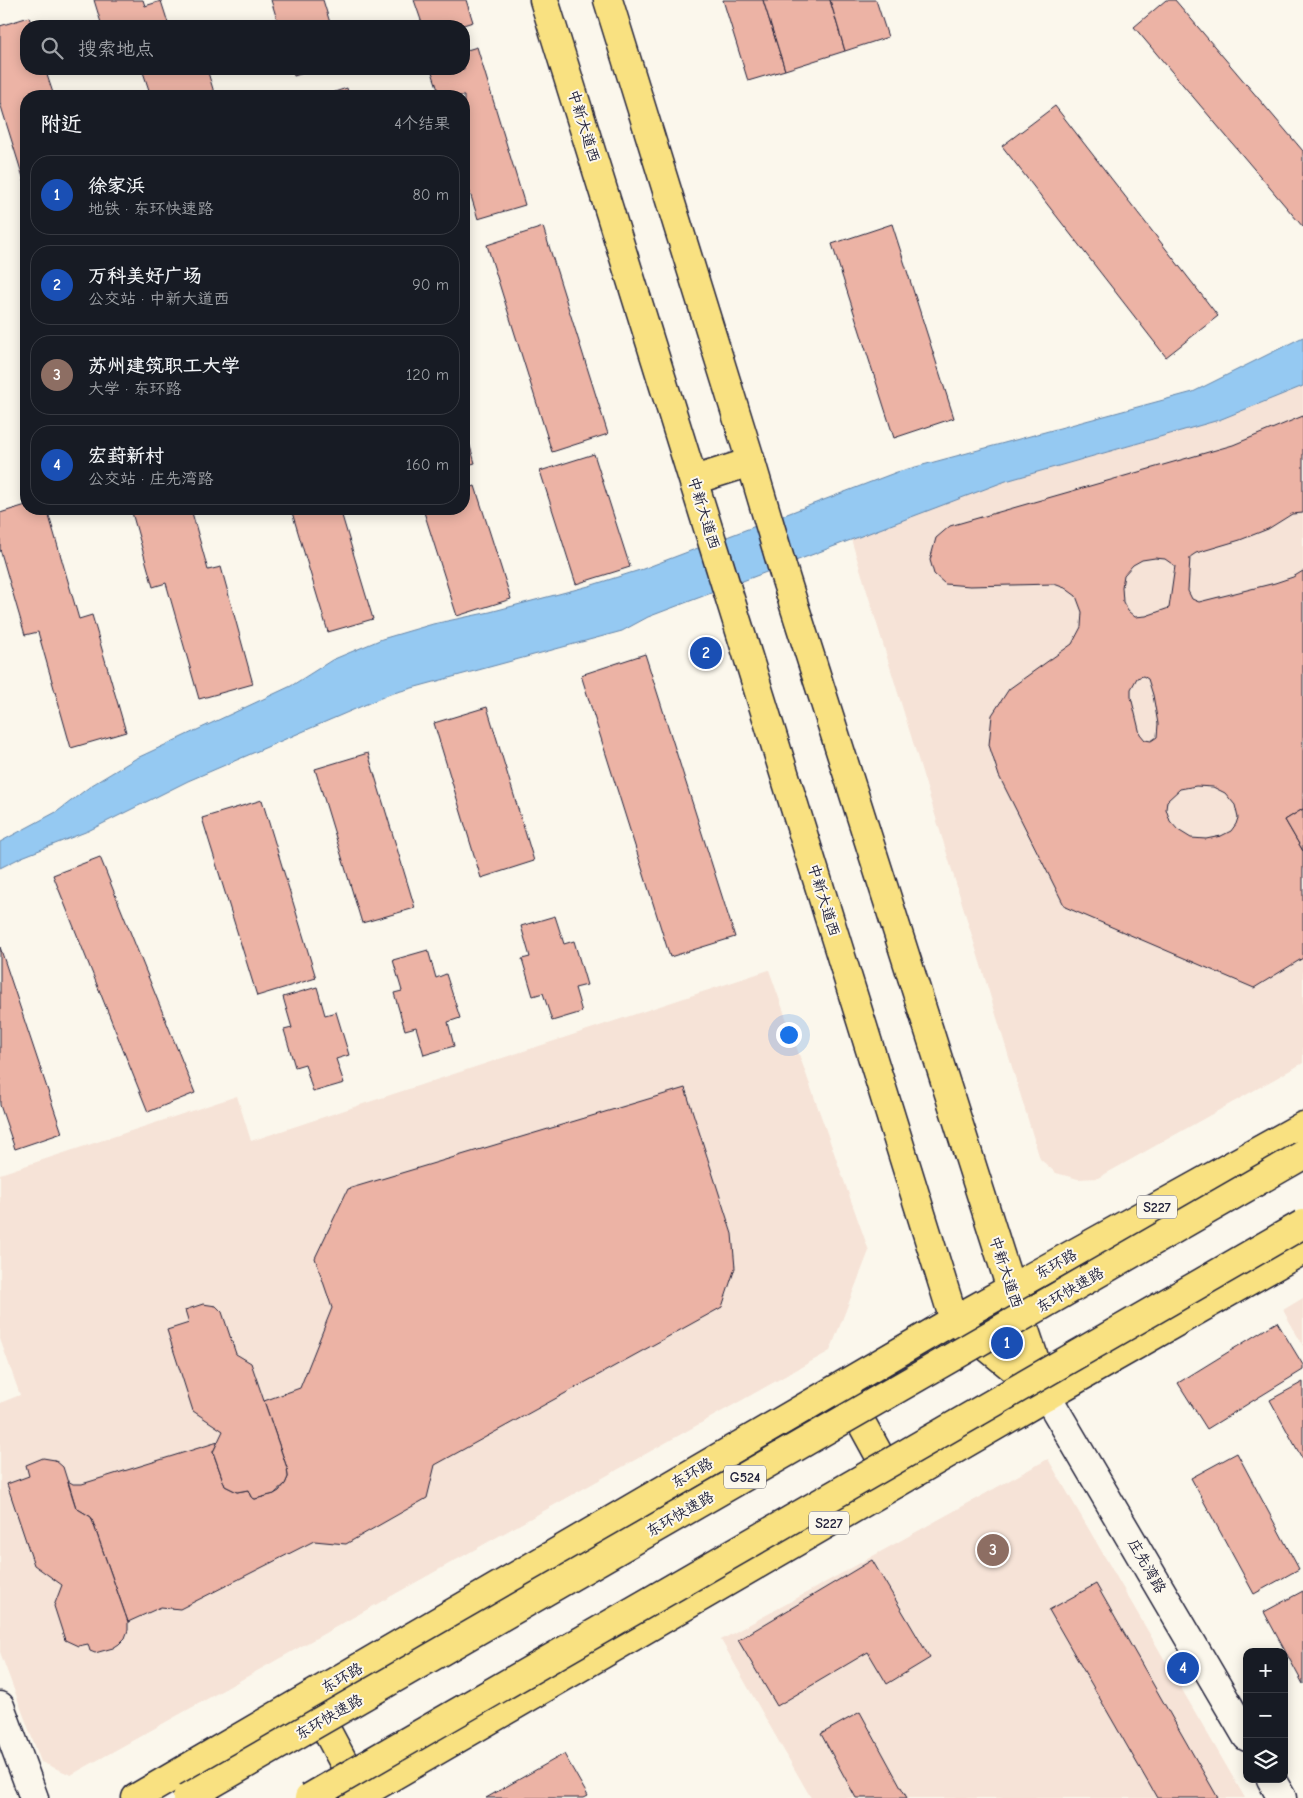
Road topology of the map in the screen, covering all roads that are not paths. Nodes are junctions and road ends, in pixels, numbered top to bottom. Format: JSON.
{"nodes":[{"id":1,"x":544,"y":0,"type":"edge"},
{"id":2,"x":608,"y":0,"type":"edge"},
{"id":3,"x":752,"y":462,"type":"junction"},
{"id":4,"x":694,"y":480,"type":"junction"},
{"id":5,"x":1303,"y":1126,"type":"edge"},
{"id":6,"x":1303,"y":1156,"type":"edge"},
{"id":7,"x":1303,"y":1224,"type":"edge"},
{"id":8,"x":1303,"y":1250,"type":"edge"},
{"id":9,"x":1011,"y":1289,"type":"junction"},
{"id":10,"x":954,"y":1320,"type":"junction"},
{"id":11,"x":841,"y":1386,"type":"junction"},
{"id":12,"x":1047,"y":1396,"type":"junction"},
{"id":13,"x":895,"y":1484,"type":"junction"},
{"id":14,"x":309,"y":1698,"type":"junction"},
{"id":15,"x":0,"y":1706,"type":"edge"},
{"id":16,"x":1243,"y":1730,"type":"edge"},
{"id":17,"x":1273,"y":1783,"type":"edge"},
{"id":18,"x":358,"y":1796,"type":"edge"},
{"id":19,"x":34,"y":1798,"type":"edge"},
{"id":20,"x":136,"y":1798,"type":"edge"},
{"id":21,"x":187,"y":1798,"type":"edge"},
{"id":22,"x":309,"y":1798,"type":"edge"},
{"id":23,"x":1282,"y":1798,"type":"edge"}],
"edges":[{"from":1,"to":4,"type":"main road","name":"中新大道西"},
{"from":2,"to":3,"type":"main road","name":"中新大道西"},
{"from":3,"to":4,"type":"main road"},
{"from":3,"to":9,"type":"main road","name":"中新大道西"},
{"from":4,"to":10,"type":"main road","name":"中新大道西"},
{"from":5,"to":9,"type":"main road","name":"东环路","number":"S227"},
{"from":6,"to":21,"type":"main road","name":"东环快速路","number":"G524","bridge":true},
{"from":7,"to":22,"type":"main road","bridge":true},
{"from":8,"to":12,"type":"main road","number":"S227"},
{"from":9,"to":10,"type":"main road","name":"东环路","number":"S227"},
{"from":9,"to":12,"type":"main road","name":"中新大道西"},
{"from":10,"to":11,"type":"main road","name":"东环路","number":"S227"},
{"from":10,"to":12,"type":"main road"},
{"from":11,"to":13,"type":"main road"},
{"from":11,"to":14,"type":"main road","name":"东环路","number":"S227"},
{"from":12,"to":13,"type":"main road","number":"S227"},
{"from":12,"to":16,"type":"street","name":"庄先湾路"},
{"from":13,"to":18,"type":"main road","number":"S227"},
{"from":14,"to":18,"type":"main road"},
{"from":14,"to":20,"type":"main road","name":"东环路","number":"S227"},
{"from":15,"to":19,"type":"street"},
{"from":17,"to":23,"type":"street"}]}
